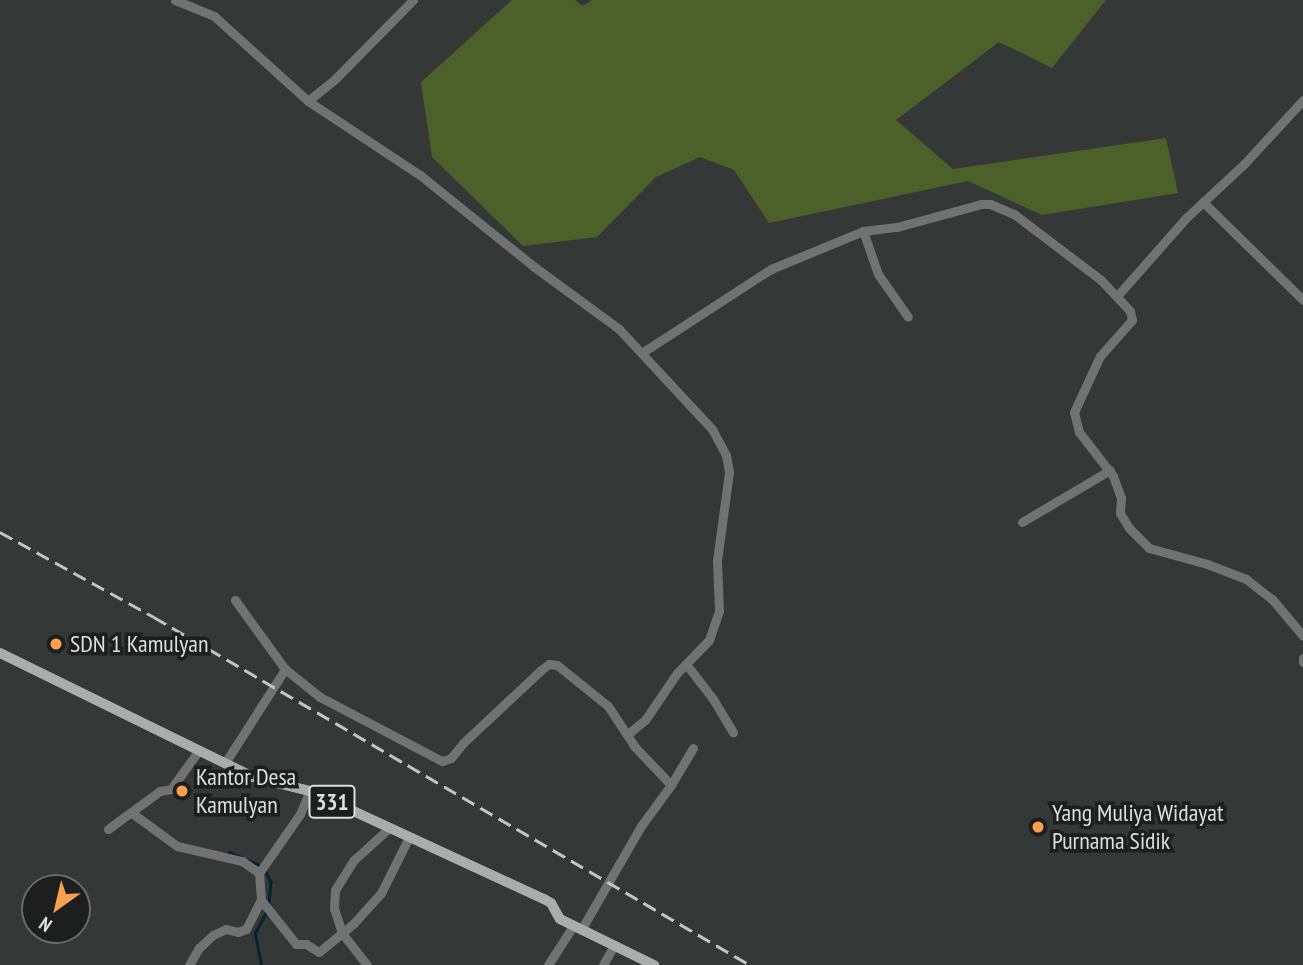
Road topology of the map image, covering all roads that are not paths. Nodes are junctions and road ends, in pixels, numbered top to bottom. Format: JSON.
{"nodes":[{"id":1,"x":175,"y":0,"type":"edge"},
{"id":2,"x":413,"y":0,"type":"edge"},
{"id":3,"x":1303,"y":100,"type":"edge"},
{"id":4,"x":308,"y":102,"type":"junction"},
{"id":5,"x":1203,"y":202,"type":"junction"},
{"id":6,"x":863,"y":231,"type":"junction"},
{"id":7,"x":1118,"y":295,"type":"junction"},
{"id":8,"x":1303,"y":300,"type":"edge"},
{"id":9,"x":908,"y":317,"type":"dead end"},
{"id":10,"x":643,"y":352,"type":"junction"},
{"id":11,"x":1111,"y":470,"type":"junction"},
{"id":12,"x":1022,"y":522,"type":"dead end"},
{"id":13,"x":235,"y":600,"type":"dead end"},
{"id":14,"x":1303,"y":636,"type":"edge"},
{"id":15,"x":0,"y":653,"type":"edge"},
{"id":16,"x":686,"y":664,"type":"junction"},
{"id":17,"x":285,"y":669,"type":"junction"},
{"id":18,"x":629,"y":733,"type":"junction"},
{"id":19,"x":733,"y":733,"type":"dead end"},
{"id":20,"x":693,"y":748,"type":"dead end"},
{"id":21,"x":198,"y":750,"type":"junction"},
{"id":22,"x":225,"y":763,"type":"junction"},
{"id":23,"x":671,"y":785,"type":"junction"},
{"id":24,"x":310,"y":791,"type":"junction"},
{"id":25,"x":132,"y":813,"type":"junction"},
{"id":26,"x":108,"y":829,"type":"dead end"},
{"id":27,"x":388,"y":829,"type":"junction"},
{"id":28,"x":408,"y":839,"type":"junction"},
{"id":29,"x":258,"y":873,"type":"junction"},
{"id":30,"x":266,"y":904,"type":"junction"},
{"id":31,"x":577,"y":928,"type":"junction"},
{"id":32,"x":342,"y":933,"type":"junction"},
{"id":33,"x":614,"y":945,"type":"junction"},
{"id":34,"x":189,"y":965,"type":"edge"},
{"id":35,"x":367,"y":965,"type":"edge"},
{"id":36,"x":548,"y":965,"type":"edge"},
{"id":37,"x":603,"y":965,"type":"edge"},
{"id":38,"x":654,"y":965,"type":"edge"}],
"edges":[{"from":1,"to":4,"type":"street"},
{"from":2,"to":4,"type":"street"},
{"from":3,"to":5,"type":"street"},
{"from":4,"to":10,"type":"street"},
{"from":5,"to":7,"type":"street"},
{"from":5,"to":8,"type":"street"},
{"from":6,"to":7,"type":"street"},
{"from":6,"to":9,"type":"street"},
{"from":6,"to":10,"type":"street"},
{"from":7,"to":11,"type":"street"},
{"from":10,"to":16,"type":"street"},
{"from":11,"to":12,"type":"street"},
{"from":11,"to":14,"type":"street"},
{"from":13,"to":17,"type":"street"},
{"from":15,"to":21,"type":"main road","number":"331"},
{"from":16,"to":18,"type":"street"},
{"from":16,"to":19,"type":"street"},
{"from":17,"to":18,"type":"street"},
{"from":17,"to":22,"type":"street"},
{"from":18,"to":23,"type":"street"},
{"from":20,"to":23,"type":"street"},
{"from":21,"to":22,"type":"main road","number":"331"},
{"from":21,"to":25,"type":"street"},
{"from":22,"to":24,"type":"main road","number":"331"},
{"from":23,"to":31,"type":"street"},
{"from":24,"to":27,"type":"main road","number":"331"},
{"from":24,"to":29,"type":"street"},
{"from":25,"to":26,"type":"street"},
{"from":25,"to":29,"type":"street"},
{"from":27,"to":28,"type":"main road","number":"331"},
{"from":27,"to":32,"type":"street"},
{"from":28,"to":31,"type":"main road","number":"331"},
{"from":28,"to":32,"type":"street"},
{"from":29,"to":30,"type":"street"},
{"from":30,"to":32,"type":"street"},
{"from":30,"to":34,"type":"street"},
{"from":31,"to":33,"type":"main road","number":"331"},
{"from":31,"to":36,"type":"street"},
{"from":32,"to":35,"type":"street"},
{"from":33,"to":37,"type":"street"},
{"from":33,"to":38,"type":"main road","number":"331"}]}
